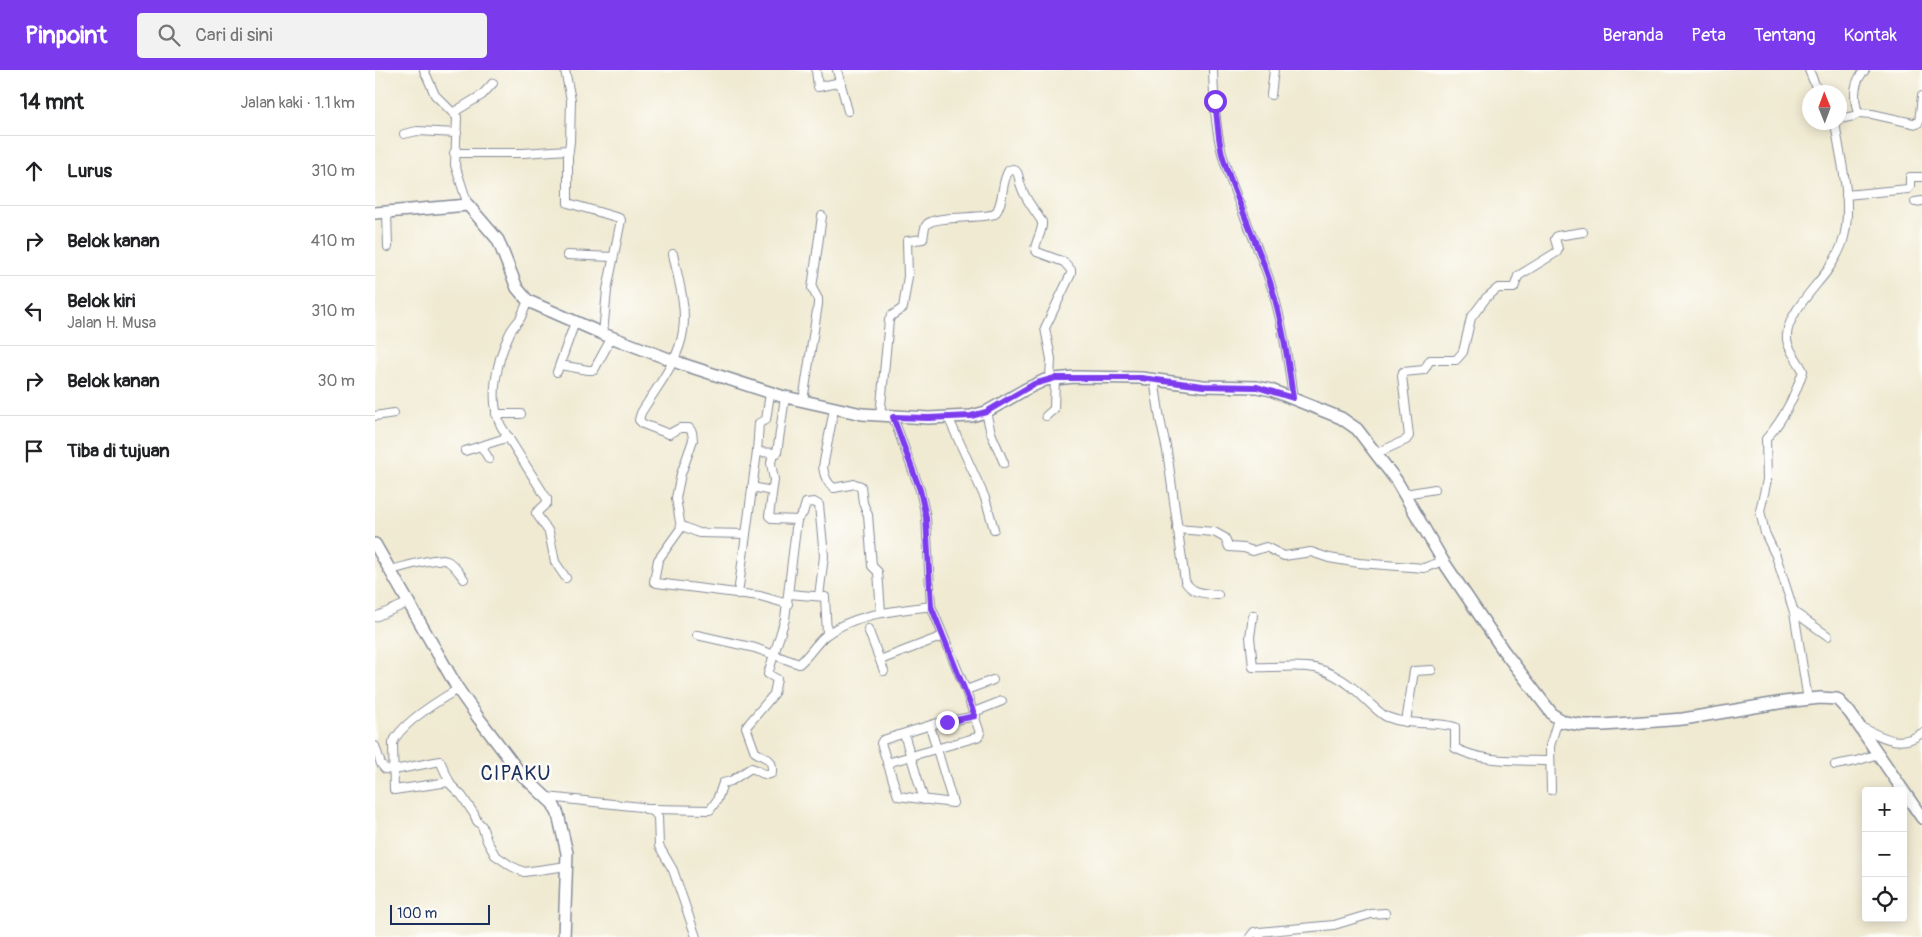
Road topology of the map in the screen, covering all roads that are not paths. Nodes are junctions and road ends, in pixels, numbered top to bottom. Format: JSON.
{"nodes":[{"id":1,"x":424,"y":70,"type":"edge"},
{"id":2,"x":565,"y":70,"type":"edge"},
{"id":3,"x":816,"y":70,"type":"edge"},
{"id":4,"x":837,"y":70,"type":"edge"},
{"id":5,"x":1213,"y":70,"type":"edge"},
{"id":6,"x":1274,"y":70,"type":"edge"},
{"id":7,"x":1809,"y":70,"type":"edge"},
{"id":8,"x":1865,"y":70,"type":"edge"},
{"id":9,"x":841,"y":82,"type":"junction"},
{"id":10,"x":493,"y":83,"type":"dead end"},
{"id":11,"x":1815,"y":85,"type":"edge"},
{"id":12,"x":1271,"y":95,"type":"dead end"},
{"id":13,"x":1922,"y":96,"type":"edge"},
{"id":14,"x":848,"y":111,"type":"dead end"},
{"id":15,"x":454,"y":112,"type":"junction"},
{"id":16,"x":1858,"y":113,"type":"junction"},
{"id":17,"x":1847,"y":117,"type":"edge"},
{"id":18,"x":1836,"y":130,"type":"edge"},
{"id":19,"x":457,"y":133,"type":"junction"},
{"id":20,"x":403,"y":134,"type":"dead end"},
{"id":21,"x":568,"y":150,"type":"junction"},
{"id":22,"x":454,"y":153,"type":"junction"},
{"id":23,"x":1922,"y":177,"type":"edge"},
{"id":24,"x":1846,"y":196,"type":"junction"},
{"id":25,"x":467,"y":205,"type":"junction"},
{"id":26,"x":387,"y":212,"type":"junction"},
{"id":27,"x":375,"y":213,"type":"edge"},
{"id":28,"x":822,"y":216,"type":"dead end"},
{"id":29,"x":1583,"y":232,"type":"dead end"},
{"id":30,"x":388,"y":247,"type":"dead end"},
{"id":31,"x":673,"y":254,"type":"dead end"},
{"id":32,"x":567,"y":255,"type":"dead end"},
{"id":33,"x":613,"y":257,"type":"junction"},
{"id":34,"x":527,"y":301,"type":"junction"},
{"id":35,"x":575,"y":322,"type":"junction"},
{"id":36,"x":608,"y":335,"type":"junction"},
{"id":37,"x":674,"y":360,"type":"junction"},
{"id":38,"x":1053,"y":378,"type":"junction"},
{"id":39,"x":1154,"y":379,"type":"junction"},
{"id":40,"x":770,"y":393,"type":"junction"},
{"id":41,"x":785,"y":397,"type":"junction"},
{"id":42,"x":1293,"y":398,"type":"junction"},
{"id":43,"x":803,"y":401,"type":"junction"},
{"id":44,"x":834,"y":409,"type":"junction"},
{"id":45,"x":986,"y":412,"type":"junction"},
{"id":46,"x":394,"y":413,"type":"dead end"},
{"id":47,"x":496,"y":414,"type":"junction"},
{"id":48,"x":521,"y":414,"type":"dead end"},
{"id":49,"x":375,"y":416,"type":"edge"},
{"id":50,"x":880,"y":416,"type":"junction"},
{"id":51,"x":1046,"y":416,"type":"dead end"},
{"id":52,"x":893,"y":417,"type":"junction"},
{"id":53,"x":949,"y":417,"type":"junction"},
{"id":54,"x":509,"y":437,"type":"junction"},
{"id":55,"x":481,"y":446,"type":"junction"},
{"id":56,"x":465,"y":451,"type":"dead end"},
{"id":57,"x":757,"y":452,"type":"junction"},
{"id":58,"x":773,"y":453,"type":"junction"},
{"id":59,"x":1377,"y":454,"type":"junction"},
{"id":60,"x":489,"y":460,"type":"dead end"},
{"id":61,"x":1004,"y":463,"type":"dead end"},
{"id":62,"x":752,"y":487,"type":"junction"},
{"id":63,"x":1435,"y":489,"type":"dead end"},
{"id":64,"x":772,"y":491,"type":"junction"},
{"id":65,"x":1405,"y":494,"type":"junction"},
{"id":66,"x":797,"y":520,"type":"junction"},
{"id":67,"x":682,"y":526,"type":"junction"},
{"id":68,"x":994,"y":529,"type":"dead end"},
{"id":69,"x":1177,"y":529,"type":"junction"},
{"id":70,"x":746,"y":534,"type":"junction"},
{"id":71,"x":375,"y":544,"type":"edge"},
{"id":72,"x":378,"y":558,"type":"edge"},
{"id":73,"x":1443,"y":561,"type":"junction"},
{"id":74,"x":391,"y":570,"type":"junction"},
{"id":75,"x":566,"y":578,"type":"dead end"},
{"id":76,"x":464,"y":579,"type":"dead end"},
{"id":77,"x":738,"y":594,"type":"junction"},
{"id":78,"x":789,"y":594,"type":"junction"},
{"id":79,"x":1218,"y":595,"type":"dead end"},
{"id":80,"x":819,"y":596,"type":"junction"},
{"id":81,"x":409,"y":602,"type":"junction"},
{"id":82,"x":788,"y":604,"type":"junction"},
{"id":83,"x":931,"y":606,"type":"junction"},
{"id":84,"x":881,"y":612,"type":"junction"},
{"id":85,"x":1794,"y":612,"type":"junction"},
{"id":86,"x":1253,"y":615,"type":"dead end"},
{"id":87,"x":375,"y":617,"type":"edge"},
{"id":88,"x":868,"y":629,"type":"dead end"},
{"id":89,"x":827,"y":634,"type":"junction"},
{"id":90,"x":697,"y":635,"type":"dead end"},
{"id":91,"x":943,"y":636,"type":"junction"},
{"id":92,"x":1828,"y":636,"type":"dead end"},
{"id":93,"x":774,"y":654,"type":"junction"},
{"id":94,"x":880,"y":660,"type":"junction"},
{"id":95,"x":1432,"y":670,"type":"dead end"},
{"id":96,"x":884,"y":671,"type":"dead end"},
{"id":97,"x":993,"y":680,"type":"dead end"},
{"id":98,"x":458,"y":689,"type":"junction"},
{"id":99,"x":965,"y":690,"type":"junction"},
{"id":100,"x":1808,"y":700,"type":"junction"},
{"id":101,"x":1002,"y":701,"type":"dead end"},
{"id":102,"x":975,"y":714,"type":"junction"},
{"id":103,"x":1558,"y":719,"type":"junction"},
{"id":104,"x":1406,"y":722,"type":"junction"},
{"id":105,"x":930,"y":726,"type":"junction"},
{"id":106,"x":1859,"y":726,"type":"junction"},
{"id":107,"x":1922,"y":733,"type":"edge"},
{"id":108,"x":904,"y":734,"type":"junction"},
{"id":109,"x":375,"y":746,"type":"edge"},
{"id":110,"x":937,"y":749,"type":"junction"},
{"id":111,"x":1878,"y":754,"type":"junction"},
{"id":112,"x":911,"y":756,"type":"junction"},
{"id":113,"x":1549,"y":761,"type":"junction"},
{"id":114,"x":887,"y":763,"type":"junction"},
{"id":115,"x":1835,"y":765,"type":"dead end"},
{"id":116,"x":395,"y":770,"type":"junction"},
{"id":117,"x":449,"y":782,"type":"junction"},
{"id":118,"x":1551,"y":790,"type":"dead end"},
{"id":119,"x":547,"y":797,"type":"junction"},
{"id":120,"x":924,"y":800,"type":"junction"},
{"id":121,"x":650,"y":809,"type":"junction"},
{"id":122,"x":1922,"y":818,"type":"edge"},
{"id":123,"x":567,"y":866,"type":"junction"},
{"id":124,"x":1385,"y":913,"type":"dead end"},
{"id":125,"x":1255,"y":935,"type":"edge"},
{"id":126,"x":564,"y":937,"type":"edge"},
{"id":127,"x":696,"y":937,"type":"edge"}],
"edges":[{"from":1,"to":15,"type":"street"},
{"from":2,"to":21,"type":"street"},
{"from":3,"to":9,"type":"street"},
{"from":4,"to":9,"type":"street"},
{"from":5,"to":42,"type":"street"},
{"from":6,"to":12,"type":"street"},
{"from":7,"to":11,"type":"street"},
{"from":8,"to":16,"type":"street"},
{"from":9,"to":14,"type":"street"},
{"from":10,"to":15,"type":"street"},
{"from":13,"to":16,"type":"street"},
{"from":15,"to":19,"type":"street"},
{"from":16,"to":17,"type":"street"},
{"from":18,"to":24,"type":"street"},
{"from":19,"to":20,"type":"street"},
{"from":19,"to":22,"type":"street"},
{"from":21,"to":22,"type":"street"},
{"from":21,"to":33,"type":"street"},
{"from":22,"to":25,"type":"street"},
{"from":23,"to":24,"type":"street"},
{"from":24,"to":85,"type":"street"},
{"from":25,"to":26,"type":"street"},
{"from":25,"to":34,"type":"street"},
{"from":26,"to":27,"type":"street"},
{"from":26,"to":30,"type":"street"},
{"from":28,"to":43,"type":"street"},
{"from":29,"to":59,"type":"street"},
{"from":31,"to":37,"type":"street"},
{"from":32,"to":33,"type":"street"},
{"from":33,"to":36,"type":"street"},
{"from":34,"to":35,"type":"street"},
{"from":34,"to":47,"type":"street"},
{"from":35,"to":36,"type":"street"},
{"from":35,"to":36,"type":"street"},
{"from":36,"to":37,"type":"street"},
{"from":37,"to":40,"type":"street"},
{"from":37,"to":67,"type":"street"},
{"from":38,"to":39,"type":"street"},
{"from":38,"to":45,"type":"street"},
{"from":38,"to":50,"type":"street"},
{"from":38,"to":51,"type":"street"},
{"from":39,"to":42,"type":"street"},
{"from":39,"to":69,"type":"street"},
{"from":40,"to":41,"type":"street"},
{"from":40,"to":57,"type":"street"},
{"from":41,"to":43,"type":"street"},
{"from":41,"to":58,"type":"street"},
{"from":42,"to":59,"type":"street"},
{"from":43,"to":44,"type":"street"},
{"from":44,"to":50,"type":"street"},
{"from":44,"to":84,"type":"street"},
{"from":45,"to":53,"type":"street"},
{"from":45,"to":61,"type":"street"},
{"from":46,"to":49,"type":"street"},
{"from":47,"to":48,"type":"street"},
{"from":47,"to":54,"type":"street"},
{"from":50,"to":52,"type":"street"},
{"from":52,"to":53,"type":"street"},
{"from":52,"to":83,"type":"street"},
{"from":53,"to":68,"type":"street"},
{"from":54,"to":55,"type":"street"},
{"from":54,"to":75,"type":"street"},
{"from":55,"to":56,"type":"street"},
{"from":55,"to":60,"type":"street"},
{"from":57,"to":58,"type":"street"},
{"from":57,"to":62,"type":"street"},
{"from":58,"to":64,"type":"street"},
{"from":59,"to":65,"type":"street"},
{"from":62,"to":64,"type":"street"},
{"from":62,"to":70,"type":"street"},
{"from":63,"to":65,"type":"street"},
{"from":64,"to":66,"type":"street"},
{"from":65,"to":73,"type":"street"},
{"from":66,"to":78,"type":"street"},
{"from":66,"to":80,"type":"street"},
{"from":67,"to":70,"type":"street"},
{"from":67,"to":77,"type":"street"},
{"from":69,"to":73,"type":"street"},
{"from":69,"to":79,"type":"street"},
{"from":70,"to":77,"type":"street"},
{"from":71,"to":72,"type":"street"},
{"from":72,"to":74,"type":"street"},
{"from":73,"to":103,"type":"street"},
{"from":74,"to":76,"type":"street"},
{"from":74,"to":81,"type":"street"},
{"from":77,"to":82,"type":"street"},
{"from":78,"to":80,"type":"street"},
{"from":78,"to":82,"type":"street"},
{"from":80,"to":89,"type":"street"},
{"from":81,"to":87,"type":"street"},
{"from":81,"to":98,"type":"street"},
{"from":82,"to":93,"type":"street"},
{"from":83,"to":84,"type":"street"},
{"from":83,"to":91,"type":"street"},
{"from":84,"to":89,"type":"street"},
{"from":85,"to":92,"type":"street"},
{"from":85,"to":100,"type":"street"},
{"from":86,"to":104,"type":"street"},
{"from":88,"to":94,"type":"street"},
{"from":89,"to":93,"type":"street"},
{"from":90,"to":93,"type":"street"},
{"from":91,"to":94,"type":"street"},
{"from":91,"to":99,"type":"street"},
{"from":93,"to":121,"type":"street"},
{"from":94,"to":96,"type":"street"},
{"from":95,"to":104,"type":"street"},
{"from":97,"to":99,"type":"street"},
{"from":98,"to":116,"type":"street"},
{"from":98,"to":119,"type":"street"},
{"from":99,"to":102,"type":"street"},
{"from":100,"to":103,"type":"street"},
{"from":100,"to":106,"type":"street"},
{"from":101,"to":102,"type":"street"},
{"from":102,"to":105,"type":"street"},
{"from":102,"to":110,"type":"street"},
{"from":103,"to":113,"type":"street"},
{"from":104,"to":113,"type":"street"},
{"from":105,"to":108,"type":"street"},
{"from":105,"to":110,"type":"street"},
{"from":106,"to":107,"type":"street"},
{"from":106,"to":111,"type":"street"},
{"from":108,"to":112,"type":"street"},
{"from":108,"to":114,"type":"street"},
{"from":109,"to":116,"type":"street"},
{"from":110,"to":112,"type":"street"},
{"from":110,"to":120,"type":"street"},
{"from":111,"to":115,"type":"street"},
{"from":111,"to":122,"type":"street"},
{"from":112,"to":114,"type":"street"},
{"from":112,"to":120,"type":"street"},
{"from":113,"to":118,"type":"street"},
{"from":114,"to":120,"type":"street"},
{"from":116,"to":117,"type":"street"},
{"from":116,"to":117,"type":"street"},
{"from":117,"to":123,"type":"street"},
{"from":119,"to":121,"type":"street"},
{"from":119,"to":123,"type":"street"},
{"from":121,"to":127,"type":"street"},
{"from":123,"to":126,"type":"street"},
{"from":124,"to":125,"type":"street"}]}
